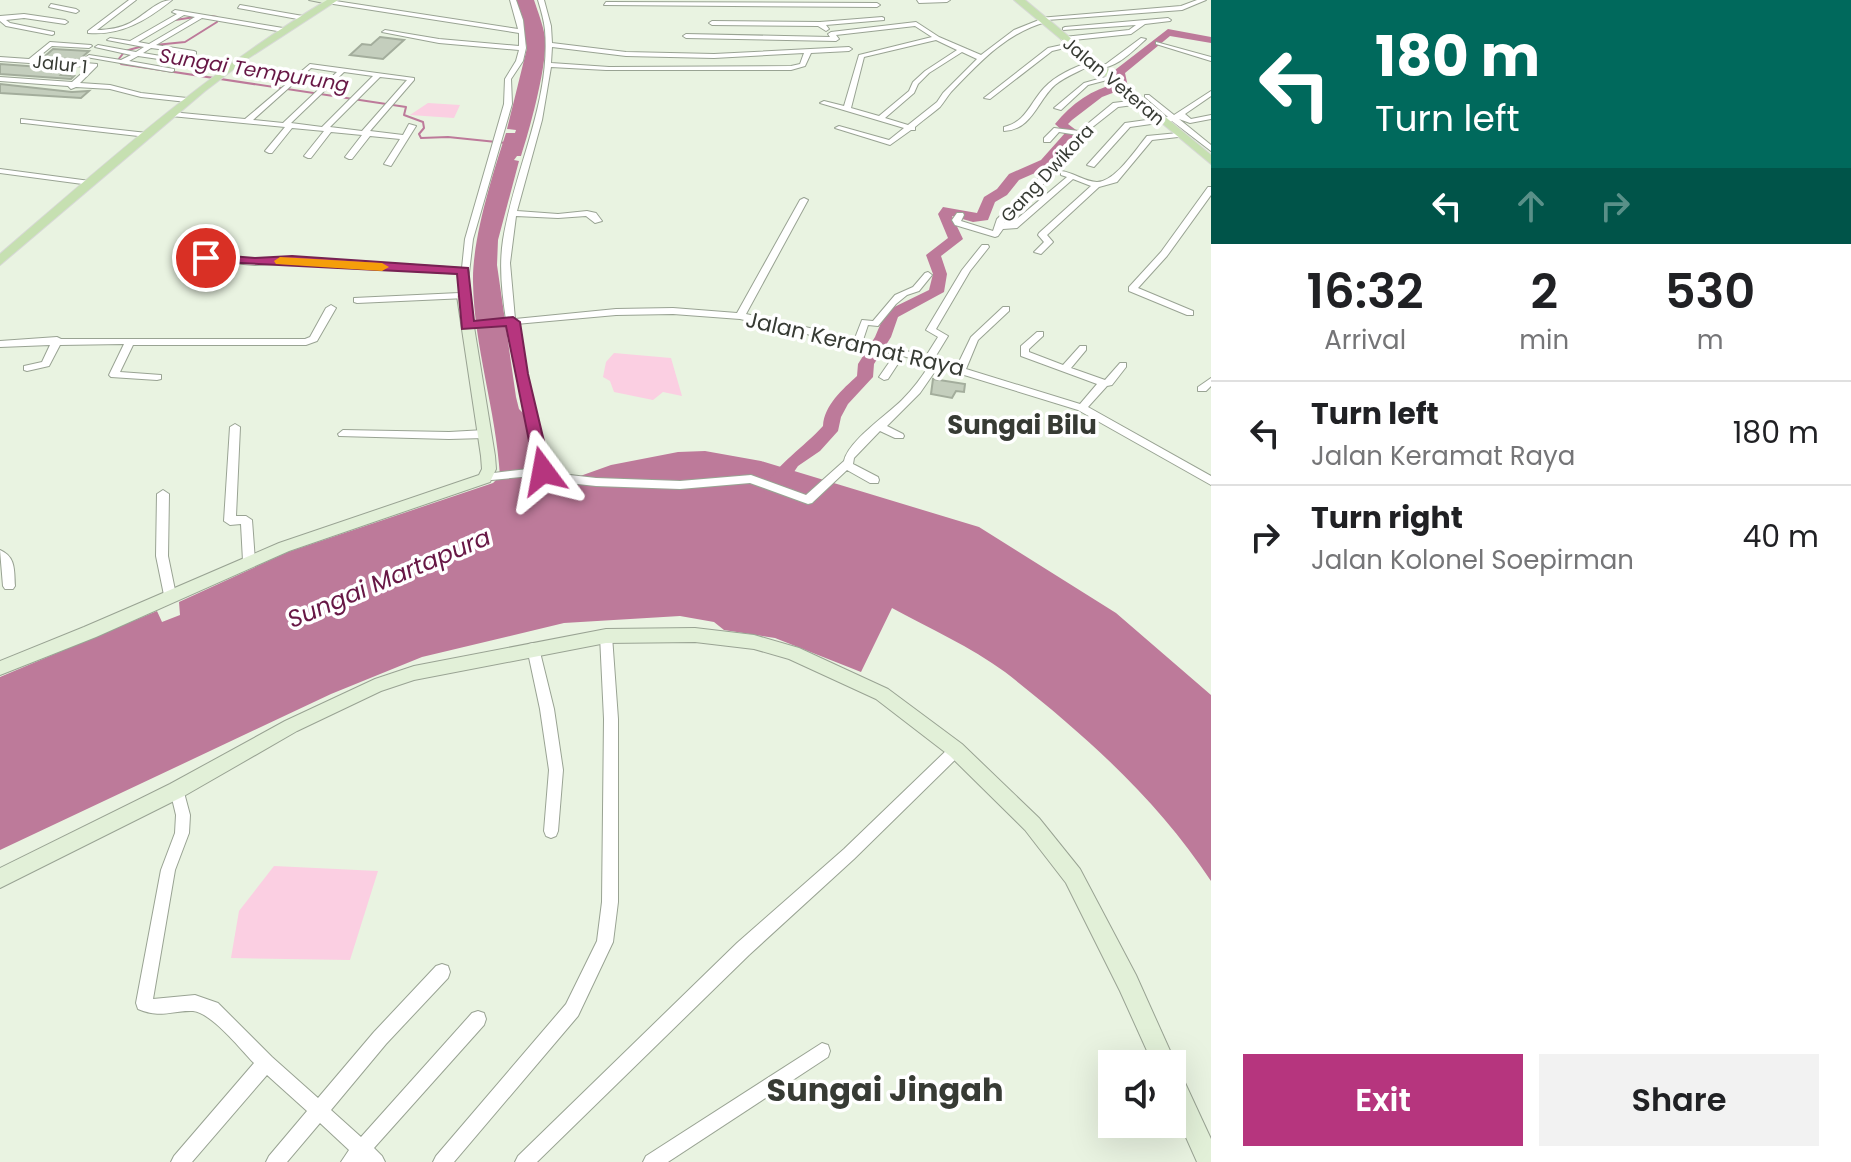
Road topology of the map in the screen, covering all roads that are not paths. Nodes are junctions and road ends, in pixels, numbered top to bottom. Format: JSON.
{"nodes":[{"id":1,"x":74,"y":0,"type":"edge"},
{"id":2,"x":133,"y":0,"type":"edge"},
{"id":3,"x":169,"y":0,"type":"edge"},
{"id":4,"x":313,"y":0,"type":"edge"},
{"id":5,"x":513,"y":0,"type":"edge"},
{"id":6,"x":541,"y":0,"type":"edge"},
{"id":7,"x":918,"y":0,"type":"edge"},
{"id":8,"x":947,"y":0,"type":"edge"},
{"id":9,"x":1019,"y":0,"type":"edge"},
{"id":10,"x":1203,"y":0,"type":"edge"},
{"id":11,"x":331,"y":1,"type":"edge"},
{"id":12,"x":716,"y":3,"type":"edge"},
{"id":13,"x":875,"y":3,"type":"edge"},
{"id":14,"x":606,"y":4,"type":"dead end"},
{"id":15,"x":51,"y":6,"type":"dead end"},
{"id":16,"x":240,"y":7,"type":"dead end"},
{"id":17,"x":60,"y":8,"type":"junction"},
{"id":18,"x":1182,"y":8,"type":"junction"},
{"id":19,"x":927,"y":10,"type":"dead end"},
{"id":20,"x":76,"y":11,"type":"dead end"},
{"id":21,"x":175,"y":12,"type":"dead end"},
{"id":22,"x":184,"y":13,"type":"junction"},
{"id":23,"x":201,"y":16,"type":"junction"},
{"id":24,"x":2,"y":18,"type":"edge"},
{"id":25,"x":303,"y":18,"type":"junction"},
{"id":26,"x":1046,"y":19,"type":"junction"},
{"id":27,"x":1168,"y":20,"type":"junction"},
{"id":28,"x":1145,"y":21,"type":"junction"},
{"id":29,"x":65,"y":22,"type":"dead end"},
{"id":30,"x":712,"y":23,"type":"dead end"},
{"id":31,"x":820,"y":24,"type":"junction"},
{"id":32,"x":1159,"y":26,"type":"dead end"},
{"id":33,"x":283,"y":30,"type":"junction"},
{"id":34,"x":520,"y":31,"type":"junction"},
{"id":35,"x":385,"y":32,"type":"dead end"},
{"id":36,"x":52,"y":33,"type":"dead end"},
{"id":37,"x":686,"y":36,"type":"dead end"},
{"id":38,"x":834,"y":36,"type":"junction"},
{"id":39,"x":937,"y":38,"type":"junction"},
{"id":40,"x":1070,"y":38,"type":"junction"},
{"id":41,"x":1143,"y":39,"type":"dead end"},
{"id":42,"x":110,"y":40,"type":"dead end"},
{"id":43,"x":132,"y":43,"type":"junction"},
{"id":44,"x":1158,"y":43,"type":"dead end"},
{"id":45,"x":549,"y":45,"type":"junction"},
{"id":46,"x":149,"y":46,"type":"junction"},
{"id":47,"x":523,"y":48,"type":"junction"},
{"id":48,"x":849,"y":49,"type":"junction"},
{"id":49,"x":961,"y":50,"type":"junction"},
{"id":50,"x":808,"y":51,"type":"junction"},
{"id":51,"x":194,"y":53,"type":"dead end"},
{"id":52,"x":136,"y":54,"type":"junction"},
{"id":53,"x":861,"y":56,"type":"junction"},
{"id":54,"x":89,"y":57,"type":"dead end"},
{"id":55,"x":0,"y":59,"type":"edge"},
{"id":56,"x":983,"y":59,"type":"junction"},
{"id":57,"x":1211,"y":59,"type":"edge"},
{"id":58,"x":30,"y":61,"type":"junction"},
{"id":59,"x":123,"y":62,"type":"junction"},
{"id":60,"x":184,"y":62,"type":"dead end"},
{"id":61,"x":548,"y":65,"type":"junction"},
{"id":62,"x":1098,"y":66,"type":"junction"},
{"id":63,"x":344,"y":69,"type":"junction"},
{"id":64,"x":172,"y":70,"type":"dead end"},
{"id":65,"x":379,"y":74,"type":"junction"},
{"id":66,"x":4,"y":81,"type":"edge"},
{"id":67,"x":1116,"y":84,"type":"junction"},
{"id":68,"x":72,"y":86,"type":"junction"},
{"id":69,"x":1211,"y":93,"type":"edge"},
{"id":70,"x":988,"y":98,"type":"dead end"},
{"id":71,"x":1142,"y":99,"type":"junction"},
{"id":72,"x":187,"y":100,"type":"junction"},
{"id":73,"x":824,"y":103,"type":"dead end"},
{"id":74,"x":1058,"y":108,"type":"dead end"},
{"id":75,"x":847,"y":109,"type":"junction"},
{"id":76,"x":171,"y":114,"type":"junction"},
{"id":77,"x":1176,"y":117,"type":"junction"},
{"id":78,"x":1211,"y":118,"type":"edge"},
{"id":79,"x":880,"y":119,"type":"junction"},
{"id":80,"x":1161,"y":119,"type":"junction"},
{"id":81,"x":24,"y":121,"type":"dead end"},
{"id":82,"x":247,"y":121,"type":"junction"},
{"id":83,"x":1190,"y":121,"type":"junction"},
{"id":84,"x":288,"y":125,"type":"junction"},
{"id":85,"x":412,"y":126,"type":"dead end"},
{"id":86,"x":839,"y":128,"type":"dead end"},
{"id":87,"x":912,"y":128,"type":"junction"},
{"id":88,"x":327,"y":129,"type":"junction"},
{"id":89,"x":1007,"y":129,"type":"dead end"},
{"id":90,"x":367,"y":133,"type":"junction"},
{"id":91,"x":1079,"y":133,"type":"junction"},
{"id":92,"x":147,"y":135,"type":"junction"},
{"id":93,"x":1178,"y":135,"type":"junction"},
{"id":94,"x":403,"y":137,"type":"junction"},
{"id":95,"x":1211,"y":137,"type":"edge"},
{"id":96,"x":1047,"y":140,"type":"dead end"},
{"id":97,"x":1211,"y":149,"type":"edge"},
{"id":98,"x":269,"y":151,"type":"dead end"},
{"id":99,"x":308,"y":156,"type":"dead end"},
{"id":100,"x":349,"y":157,"type":"dead end"},
{"id":101,"x":1211,"y":161,"type":"edge"},
{"id":102,"x":388,"y":164,"type":"dead end"},
{"id":103,"x":1091,"y":165,"type":"dead end"},
{"id":104,"x":1054,"y":169,"type":"junction"},
{"id":105,"x":0,"y":171,"type":"edge"},
{"id":106,"x":1072,"y":176,"type":"junction"},
{"id":107,"x":90,"y":183,"type":"junction"},
{"id":108,"x":1096,"y":185,"type":"junction"},
{"id":109,"x":1211,"y":189,"type":"edge"},
{"id":110,"x":804,"y":200,"type":"dead end"},
{"id":111,"x":513,"y":213,"type":"junction"},
{"id":112,"x":960,"y":215,"type":"dead end"},
{"id":113,"x":598,"y":221,"type":"dead end"},
{"id":114,"x":996,"y":232,"type":"junction"},
{"id":115,"x":985,"y":247,"type":"dead end"},
{"id":116,"x":1038,"y":252,"type":"dead end"},
{"id":117,"x":0,"y":261,"type":"edge"},
{"id":118,"x":463,"y":271,"type":"junction"},
{"id":119,"x":928,"y":275,"type":"dead end"},
{"id":120,"x":189,"y":281,"type":"dead end"},
{"id":121,"x":463,"y":296,"type":"junction"},
{"id":122,"x":357,"y":300,"type":"dead end"},
{"id":123,"x":331,"y":308,"type":"dead end"},
{"id":124,"x":1006,"y":309,"type":"dead end"},
{"id":125,"x":1190,"y":313,"type":"dead end"},
{"id":126,"x":740,"y":316,"type":"junction"},
{"id":127,"x":511,"y":322,"type":"junction"},
{"id":128,"x":471,"y":326,"type":"junction"},
{"id":129,"x":1040,"y":334,"type":"dead end"},
{"id":130,"x":57,"y":340,"type":"junction"},
{"id":131,"x":130,"y":341,"type":"junction"},
{"id":132,"x":858,"y":342,"type":"junction"},
{"id":133,"x":0,"y":344,"type":"edge"},
{"id":134,"x":1083,"y":348,"type":"dead end"},
{"id":135,"x":901,"y":352,"type":"junction"},
{"id":136,"x":933,"y":361,"type":"junction"},
{"id":137,"x":1123,"y":365,"type":"dead end"},
{"id":138,"x":27,"y":368,"type":"dead end"},
{"id":139,"x":1065,"y":368,"type":"junction"},
{"id":140,"x":961,"y":369,"type":"junction"},
{"id":141,"x":157,"y":377,"type":"dead end"},
{"id":142,"x":884,"y":377,"type":"dead end"},
{"id":143,"x":1211,"y":381,"type":"edge"},
{"id":144,"x":1104,"y":383,"type":"junction"},
{"id":145,"x":1202,"y":389,"type":"dead end"},
{"id":146,"x":1082,"y":408,"type":"junction"},
{"id":147,"x":235,"y":427,"type":"dead end"},
{"id":148,"x":880,"y":427,"type":"junction"},
{"id":149,"x":343,"y":434,"type":"dead end"},
{"id":150,"x":485,"y":434,"type":"junction"},
{"id":151,"x":899,"y":436,"type":"dead end"},
{"id":152,"x":846,"y":465,"type":"junction"},
{"id":153,"x":542,"y":471,"type":"junction"},
{"id":154,"x":491,"y":478,"type":"junction"},
{"id":155,"x":874,"y":480,"type":"dead end"},
{"id":156,"x":1211,"y":481,"type":"edge"},
{"id":157,"x":163,"y":494,"type":"dead end"},
{"id":158,"x":0,"y":554,"type":"edge"},
{"id":159,"x":249,"y":561,"type":"junction"},
{"id":160,"x":9,"y":586,"type":"dead end"},
{"id":161,"x":170,"y":595,"type":"junction"},
{"id":162,"x":606,"y":636,"type":"junction"},
{"id":163,"x":533,"y":648,"type":"junction"},
{"id":164,"x":0,"y":668,"type":"edge"},
{"id":165,"x":956,"y":750,"type":"junction"},
{"id":166,"x":177,"y":790,"type":"junction"},
{"id":167,"x":551,"y":831,"type":"dead end"},
{"id":168,"x":0,"y":878,"type":"edge"},
{"id":169,"x":442,"y":972,"type":"dead end"},
{"id":170,"x":478,"y":1019,"type":"dead end"},
{"id":171,"x":1159,"y":1050,"type":"edge"},
{"id":172,"x":822,"y":1051,"type":"dead end"},
{"id":173,"x":266,"y":1063,"type":"junction"},
{"id":174,"x":319,"y":1109,"type":"junction"},
{"id":175,"x":1186,"y":1111,"type":"edge"},
{"id":176,"x":355,"y":1155,"type":"edge"},
{"id":177,"x":180,"y":1162,"type":"edge"},
{"id":178,"x":275,"y":1162,"type":"edge"},
{"id":179,"x":376,"y":1162,"type":"edge"},
{"id":180,"x":442,"y":1162,"type":"edge"},
{"id":181,"x":524,"y":1162,"type":"edge"},
{"id":182,"x":652,"y":1162,"type":"edge"},
{"id":183,"x":1209,"y":1162,"type":"edge"}],
"edges":[{"from":1,"to":17,"type":"street"},
{"from":2,"to":3,"type":"street"},
{"from":4,"to":11,"type":"street"},
{"from":5,"to":34,"type":"street"},
{"from":6,"to":45,"type":"street"},
{"from":7,"to":8,"type":"street"},
{"from":7,"to":19,"type":"street"},
{"from":9,"to":26,"type":"main road","name":"Jalan Veteran"},
{"from":10,"to":18,"type":"street"},
{"from":11,"to":25,"type":"main road"},
{"from":11,"to":34,"type":"street"},
{"from":12,"to":13,"type":"street"},
{"from":12,"to":14,"type":"street"},
{"from":13,"to":31,"type":"street"},
{"from":15,"to":17,"type":"street"},
{"from":16,"to":25,"type":"street"},
{"from":17,"to":20,"type":"street"},
{"from":18,"to":26,"type":"street"},
{"from":18,"to":27,"type":"street"},
{"from":21,"to":22,"type":"street"},
{"from":22,"to":23,"type":"street"},
{"from":22,"to":43,"type":"street"},
{"from":23,"to":33,"type":"street"},
{"from":23,"to":46,"type":"street"},
{"from":24,"to":29,"type":"street"},
{"from":24,"to":36,"type":"street"},
{"from":25,"to":33,"type":"main road"},
{"from":26,"to":40,"type":"main road","name":"Jalan Veteran"},
{"from":26,"to":56,"type":"street"},
{"from":27,"to":28,"type":"street"},
{"from":27,"to":32,"type":"street"},
{"from":28,"to":40,"type":"street"},
{"from":28,"to":40,"type":"street"},
{"from":30,"to":31,"type":"street"},
{"from":31,"to":38,"type":"street"},
{"from":33,"to":72,"type":"main road"},
{"from":34,"to":47,"type":"street"},
{"from":35,"to":47,"type":"street"},
{"from":37,"to":38,"type":"street"},
{"from":38,"to":39,"type":"street"},
{"from":38,"to":48,"type":"street"},
{"from":39,"to":49,"type":"street"},
{"from":39,"to":53,"type":"street"},
{"from":40,"to":62,"type":"main road","name":"Jalan Veteran"},
{"from":40,"to":70,"type":"street"},
{"from":41,"to":62,"type":"street"},
{"from":42,"to":43,"type":"street"},
{"from":43,"to":46,"type":"street"},
{"from":44,"to":57,"type":"street"},
{"from":45,"to":50,"type":"street"},
{"from":45,"to":61,"type":"street"},
{"from":46,"to":51,"type":"street"},
{"from":46,"to":52,"type":"street"},
{"from":47,"to":118,"type":"street"},
{"from":48,"to":50,"type":"street"},
{"from":48,"to":53,"type":"street"},
{"from":49,"to":56,"type":"street"},
{"from":49,"to":79,"type":"street"},
{"from":50,"to":61,"type":"street"},
{"from":52,"to":58,"type":"street"},
{"from":52,"to":59,"type":"street"},
{"from":52,"to":60,"type":"street"},
{"from":53,"to":75,"type":"street"},
{"from":54,"to":59,"type":"street"},
{"from":55,"to":58,"type":"street","name":"Jalur 1"},
{"from":56,"to":87,"type":"street"},
{"from":58,"to":68,"type":"street","name":"Jalur 1"},
{"from":59,"to":64,"type":"street"},
{"from":61,"to":111,"type":"street"},
{"from":62,"to":67,"type":"main road","name":"Jalan Veteran"},
{"from":62,"to":89,"type":"street"},
{"from":63,"to":65,"type":"street"},
{"from":63,"to":82,"type":"street"},
{"from":63,"to":84,"type":"street"},
{"from":65,"to":88,"type":"street"},
{"from":65,"to":90,"type":"street"},
{"from":66,"to":68,"type":"street"},
{"from":67,"to":71,"type":"main road","name":"Jalan Veteran"},
{"from":67,"to":74,"type":"street"},
{"from":68,"to":72,"type":"street"},
{"from":69,"to":77,"type":"street"},
{"from":71,"to":77,"type":"street"},
{"from":71,"to":80,"type":"main road","name":"Jalan Veteran"},
{"from":71,"to":91,"type":"street","name":"Gang Dwikora"},
{"from":72,"to":76,"type":"main road"},
{"from":73,"to":75,"type":"street"},
{"from":75,"to":79,"type":"street"},
{"from":76,"to":82,"type":"street"},
{"from":76,"to":92,"type":"main road"},
{"from":77,"to":80,"type":"street"},
{"from":77,"to":83,"type":"street"},
{"from":77,"to":97,"type":"street"},
{"from":78,"to":83,"type":"street"},
{"from":79,"to":87,"type":"street"},
{"from":80,"to":93,"type":"main road","name":"Jalan Veteran"},
{"from":80,"to":103,"type":"street"},
{"from":81,"to":92,"type":"street"},
{"from":82,"to":84,"type":"street"},
{"from":83,"to":95,"type":"street"},
{"from":84,"to":88,"type":"street"},
{"from":84,"to":98,"type":"street"},
{"from":85,"to":94,"type":"street"},
{"from":86,"to":87,"type":"street"},
{"from":88,"to":90,"type":"street"},
{"from":88,"to":99,"type":"street"},
{"from":90,"to":94,"type":"street"},
{"from":90,"to":100,"type":"street"},
{"from":91,"to":96,"type":"street"},
{"from":91,"to":104,"type":"street","name":"Gang Dwikora"},
{"from":92,"to":107,"type":"main road"},
{"from":93,"to":101,"type":"main road","name":"Jalan Veteran"},
{"from":93,"to":108,"type":"street"},
{"from":94,"to":102,"type":"street"},
{"from":104,"to":106,"type":"street"},
{"from":104,"to":114,"type":"street","name":"Gang Dwikora"},
{"from":105,"to":107,"type":"street"},
{"from":106,"to":108,"type":"street"},
{"from":106,"to":114,"type":"street"},
{"from":107,"to":117,"type":"main road"},
{"from":108,"to":116,"type":"street"},
{"from":109,"to":125,"type":"street"},
{"from":110,"to":126,"type":"street"},
{"from":111,"to":113,"type":"street"},
{"from":111,"to":127,"type":"street"},
{"from":112,"to":114,"type":"street"},
{"from":115,"to":136,"type":"street"},
{"from":118,"to":120,"type":"street"},
{"from":118,"to":121,"type":"street"},
{"from":119,"to":132,"type":"street"},
{"from":121,"to":122,"type":"street"},
{"from":121,"to":128,"type":"street"},
{"from":123,"to":131,"type":"street"},
{"from":124,"to":140,"type":"street"},
{"from":126,"to":127,"type":"street","name":"Jalan Keramat Raya"},
{"from":126,"to":132,"type":"street","name":"Jalan Keramat Raya"},
{"from":127,"to":128,"type":"street","name":"Jalan Keramat Raya"},
{"from":127,"to":153,"type":"street"},
{"from":128,"to":150,"type":"street"},
{"from":129,"to":139,"type":"street"},
{"from":130,"to":131,"type":"street"},
{"from":130,"to":133,"type":"street"},
{"from":130,"to":138,"type":"street"},
{"from":131,"to":141,"type":"street"},
{"from":132,"to":135,"type":"street","name":"Jalan Keramat Raya"},
{"from":134,"to":139,"type":"street"},
{"from":135,"to":136,"type":"street","name":"Jalan Keramat Raya"},
{"from":135,"to":142,"type":"street"},
{"from":136,"to":140,"type":"street","name":"Jalan Keramat Raya"},
{"from":136,"to":148,"type":"street"},
{"from":137,"to":144,"type":"street"},
{"from":139,"to":144,"type":"street"},
{"from":140,"to":146,"type":"street","name":"Jalan Keramat Raya"},
{"from":143,"to":145,"type":"street"},
{"from":144,"to":146,"type":"street"},
{"from":146,"to":156,"type":"street","name":"Jalan Keramat Raya"},
{"from":147,"to":159,"type":"street"},
{"from":148,"to":151,"type":"street"},
{"from":148,"to":152,"type":"street"},
{"from":149,"to":150,"type":"street"},
{"from":150,"to":154,"type":"street"},
{"from":152,"to":153,"type":"street"},
{"from":152,"to":155,"type":"street"},
{"from":153,"to":154,"type":"street"},
{"from":154,"to":159,"type":"street"},
{"from":157,"to":161,"type":"street"},
{"from":158,"to":160,"type":"street"},
{"from":159,"to":161,"type":"street"},
{"from":161,"to":164,"type":"street"},
{"from":162,"to":163,"type":"street"},
{"from":162,"to":165,"type":"street"},
{"from":162,"to":180,"type":"street"},
{"from":163,"to":166,"type":"street"},
{"from":163,"to":167,"type":"street"},
{"from":165,"to":171,"type":"street"},
{"from":165,"to":181,"type":"street"},
{"from":166,"to":168,"type":"street"},
{"from":166,"to":173,"type":"street"},
{"from":169,"to":174,"type":"street"},
{"from":170,"to":176,"type":"street"},
{"from":172,"to":182,"type":"street"},
{"from":173,"to":174,"type":"street"},
{"from":173,"to":177,"type":"street"},
{"from":174,"to":176,"type":"street"},
{"from":174,"to":178,"type":"street"},
{"from":175,"to":183,"type":"street"},
{"from":176,"to":179,"type":"street"}]}
